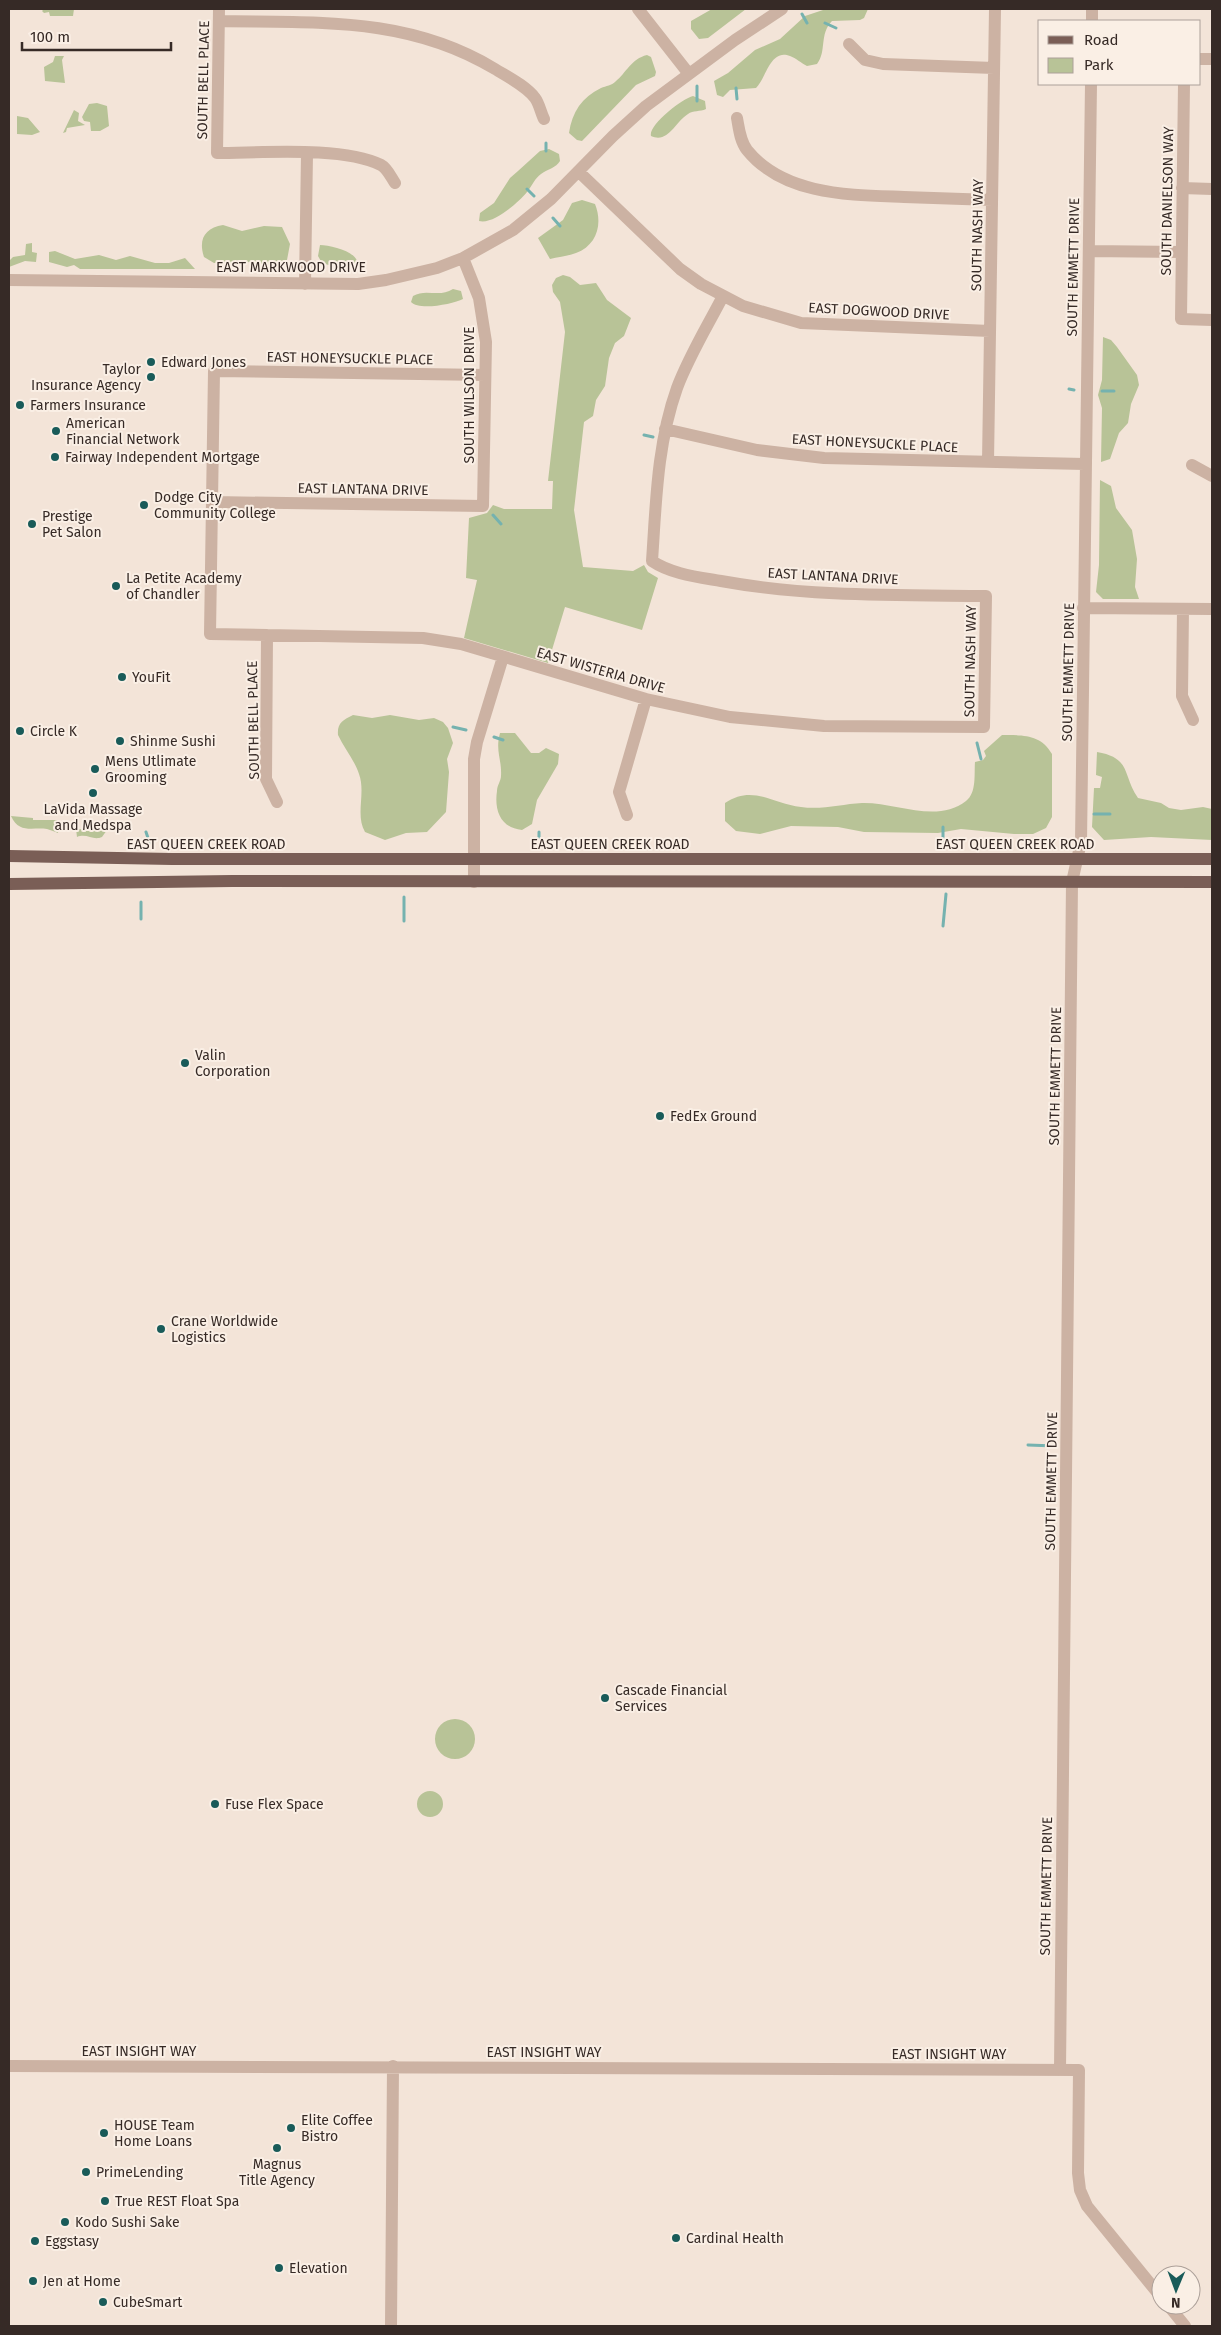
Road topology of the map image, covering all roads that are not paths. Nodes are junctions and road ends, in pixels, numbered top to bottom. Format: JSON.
{"nodes":[{"id":1,"x":638,"y":9,"type":"edge"},
{"id":2,"x":782,"y":9,"type":"edge"},
{"id":3,"x":995,"y":9,"type":"edge"},
{"id":4,"x":219,"y":15,"type":"edge"},
{"id":5,"x":849,"y":44,"type":"dead end"},
{"id":6,"x":994,"y":68,"type":"junction"},
{"id":7,"x":689,"y":74,"type":"junction"},
{"id":8,"x":1091,"y":85,"type":"edge"},
{"id":9,"x":1184,"y":85,"type":"edge"},
{"id":10,"x":737,"y":118,"type":"dead end"},
{"id":11,"x":544,"y":119,"type":"dead end"},
{"id":12,"x":307,"y":154,"type":"junction"},
{"id":13,"x":579,"y":172,"type":"junction"},
{"id":14,"x":395,"y":183,"type":"dead end"},
{"id":15,"x":1182,"y":188,"type":"junction"},
{"id":16,"x":1212,"y":189,"type":"edge"},
{"id":17,"x":992,"y":200,"type":"junction"},
{"id":18,"x":1088,"y":251,"type":"junction"},
{"id":19,"x":1182,"y":252,"type":"junction"},
{"id":20,"x":463,"y":258,"type":"junction"},
{"id":21,"x":9,"y":280,"type":"edge"},
{"id":22,"x":306,"y":284,"type":"junction"},
{"id":23,"x":723,"y":296,"type":"junction"},
{"id":24,"x":1212,"y":320,"type":"edge"},
{"id":25,"x":990,"y":331,"type":"junction"},
{"id":26,"x":485,"y":375,"type":"junction"},
{"id":27,"x":665,"y":430,"type":"junction"},
{"id":28,"x":988,"y":462,"type":"junction"},
{"id":29,"x":1085,"y":464,"type":"junction"},
{"id":30,"x":1192,"y":465,"type":"dead end"},
{"id":31,"x":1212,"y":476,"type":"edge"},
{"id":32,"x":213,"y":502,"type":"junction"},
{"id":33,"x":483,"y":506,"type":"joint"},
{"id":34,"x":986,"y":596,"type":"joint"},
{"id":35,"x":1083,"y":608,"type":"junction"},
{"id":36,"x":1183,"y":609,"type":"junction"},
{"id":37,"x":1212,"y":610,"type":"edge"},
{"id":38,"x":267,"y":635,"type":"junction"},
{"id":39,"x":503,"y":657,"type":"junction"},
{"id":40,"x":646,"y":699,"type":"junction"},
{"id":41,"x":1193,"y":720,"type":"dead end"},
{"id":42,"x":984,"y":727,"type":"joint"},
{"id":43,"x":277,"y":802,"type":"dead end"},
{"id":44,"x":626,"y":815,"type":"dead end"},
{"id":45,"x":9,"y":856,"type":"edge"},
{"id":46,"x":172,"y":859,"type":"junction"},
{"id":47,"x":474,"y":859,"type":"junction"},
{"id":48,"x":1212,"y":859,"type":"edge"},
{"id":49,"x":1077,"y":864,"type":"junction"},
{"id":50,"x":172,"y":882,"type":"junction"},
{"id":51,"x":474,"y":882,"type":"junction"},
{"id":52,"x":1072,"y":882,"type":"junction"},
{"id":53,"x":1212,"y":882,"type":"edge"},
{"id":54,"x":9,"y":884,"type":"edge"},
{"id":55,"x":9,"y":2066,"type":"edge"},
{"id":56,"x":392,"y":2066,"type":"junction"},
{"id":57,"x":1060,"y":2070,"type":"junction"},
{"id":58,"x":1151,"y":2285,"type":"edge"},
{"id":59,"x":1176,"y":2315,"type":"edge"},
{"id":60,"x":391,"y":2326,"type":"edge"},
{"id":61,"x":1185,"y":2326,"type":"edge"}],
"edges":[{"from":1,"to":7,"type":"street"},
{"from":2,"to":7,"type":"street","name":"EAST MARKWOOD DRIVE"},
{"from":3,"to":6,"type":"street","name":"SOUTH NASH WAY"},
{"from":4,"to":11,"type":"street"},
{"from":4,"to":12,"type":"street","name":"SOUTH BELL PLACE"},
{"from":5,"to":6,"type":"street"},
{"from":6,"to":17,"type":"street","name":"SOUTH NASH WAY"},
{"from":7,"to":13,"type":"street","name":"EAST MARKWOOD DRIVE"},
{"from":8,"to":18,"type":"street","name":"SOUTH EMMETT DRIVE"},
{"from":9,"to":15,"type":"street","name":"SOUTH DANIELSON WAY"},
{"from":10,"to":17,"type":"street"},
{"from":12,"to":14,"type":"street"},
{"from":12,"to":22,"type":"street"},
{"from":13,"to":20,"type":"street","name":"EAST MARKWOOD DRIVE"},
{"from":13,"to":23,"type":"street","name":"EAST DOGWOOD DRIVE"},
{"from":15,"to":16,"type":"street"},
{"from":15,"to":19,"type":"street","name":"SOUTH DANIELSON WAY"},
{"from":17,"to":25,"type":"street","name":"SOUTH NASH WAY"},
{"from":18,"to":19,"type":"street"},
{"from":18,"to":29,"type":"street","name":"SOUTH EMMETT DRIVE"},
{"from":19,"to":24,"type":"street","name":"SOUTH DANIELSON WAY"},
{"from":20,"to":22,"type":"street","name":"EAST MARKWOOD DRIVE"},
{"from":20,"to":26,"type":"street","name":"SOUTH WILSON DRIVE"},
{"from":21,"to":22,"type":"street","name":"EAST MARKWOOD DRIVE"},
{"from":23,"to":25,"type":"street","name":"EAST DOGWOOD DRIVE"},
{"from":23,"to":27,"type":"street"},
{"from":25,"to":28,"type":"street","name":"SOUTH NASH WAY"},
{"from":26,"to":32,"type":"street","name":"EAST HONEYSUCKLE PLACE"},
{"from":26,"to":33,"type":"street","name":"SOUTH WILSON DRIVE"},
{"from":27,"to":28,"type":"street","name":"EAST HONEYSUCKLE PLACE"},
{"from":27,"to":34,"type":"street","name":"EAST LANTANA DRIVE"},
{"from":28,"to":29,"type":"street","name":"EAST HONEYSUCKLE PLACE"},
{"from":29,"to":35,"type":"street","name":"SOUTH EMMETT DRIVE"},
{"from":30,"to":31,"type":"street"},
{"from":32,"to":33,"type":"street","name":"EAST LANTANA DRIVE"},
{"from":32,"to":38,"type":"street","name":"EAST WISTERIA DRIVE"},
{"from":34,"to":42,"type":"street","name":"SOUTH NASH WAY"},
{"from":35,"to":36,"type":"street"},
{"from":35,"to":49,"type":"street","name":"SOUTH EMMETT DRIVE"},
{"from":36,"to":37,"type":"street"},
{"from":36,"to":41,"type":"street"},
{"from":38,"to":39,"type":"street","name":"EAST WISTERIA DRIVE"},
{"from":38,"to":43,"type":"street","name":"SOUTH BELL PLACE"},
{"from":39,"to":40,"type":"street","name":"EAST WISTERIA DRIVE"},
{"from":39,"to":47,"type":"street"},
{"from":40,"to":42,"type":"street","name":"EAST WISTERIA DRIVE"},
{"from":40,"to":44,"type":"street"},
{"from":45,"to":46,"type":"main road","name":"EAST QUEEN CREEK ROAD"},
{"from":46,"to":47,"type":"main road","name":"EAST QUEEN CREEK ROAD"},
{"from":46,"to":50,"type":"main road"},
{"from":47,"to":49,"type":"main road","name":"EAST QUEEN CREEK ROAD"},
{"from":47,"to":51,"type":"street"},
{"from":48,"to":49,"type":"main road","name":"EAST QUEEN CREEK ROAD"},
{"from":49,"to":52,"type":"street","name":"SOUTH EMMETT DRIVE"},
{"from":50,"to":51,"type":"main road"},
{"from":50,"to":54,"type":"main road"},
{"from":51,"to":52,"type":"main road"},
{"from":52,"to":53,"type":"main road"},
{"from":52,"to":57,"type":"street","name":"SOUTH EMMETT DRIVE"},
{"from":55,"to":56,"type":"street","name":"EAST INSIGHT WAY"},
{"from":56,"to":57,"type":"street","name":"EAST INSIGHT WAY"},
{"from":56,"to":60,"type":"street"},
{"from":57,"to":58,"type":"street","name":"EAST INSIGHT WAY"},
{"from":59,"to":61,"type":"street"}]}
